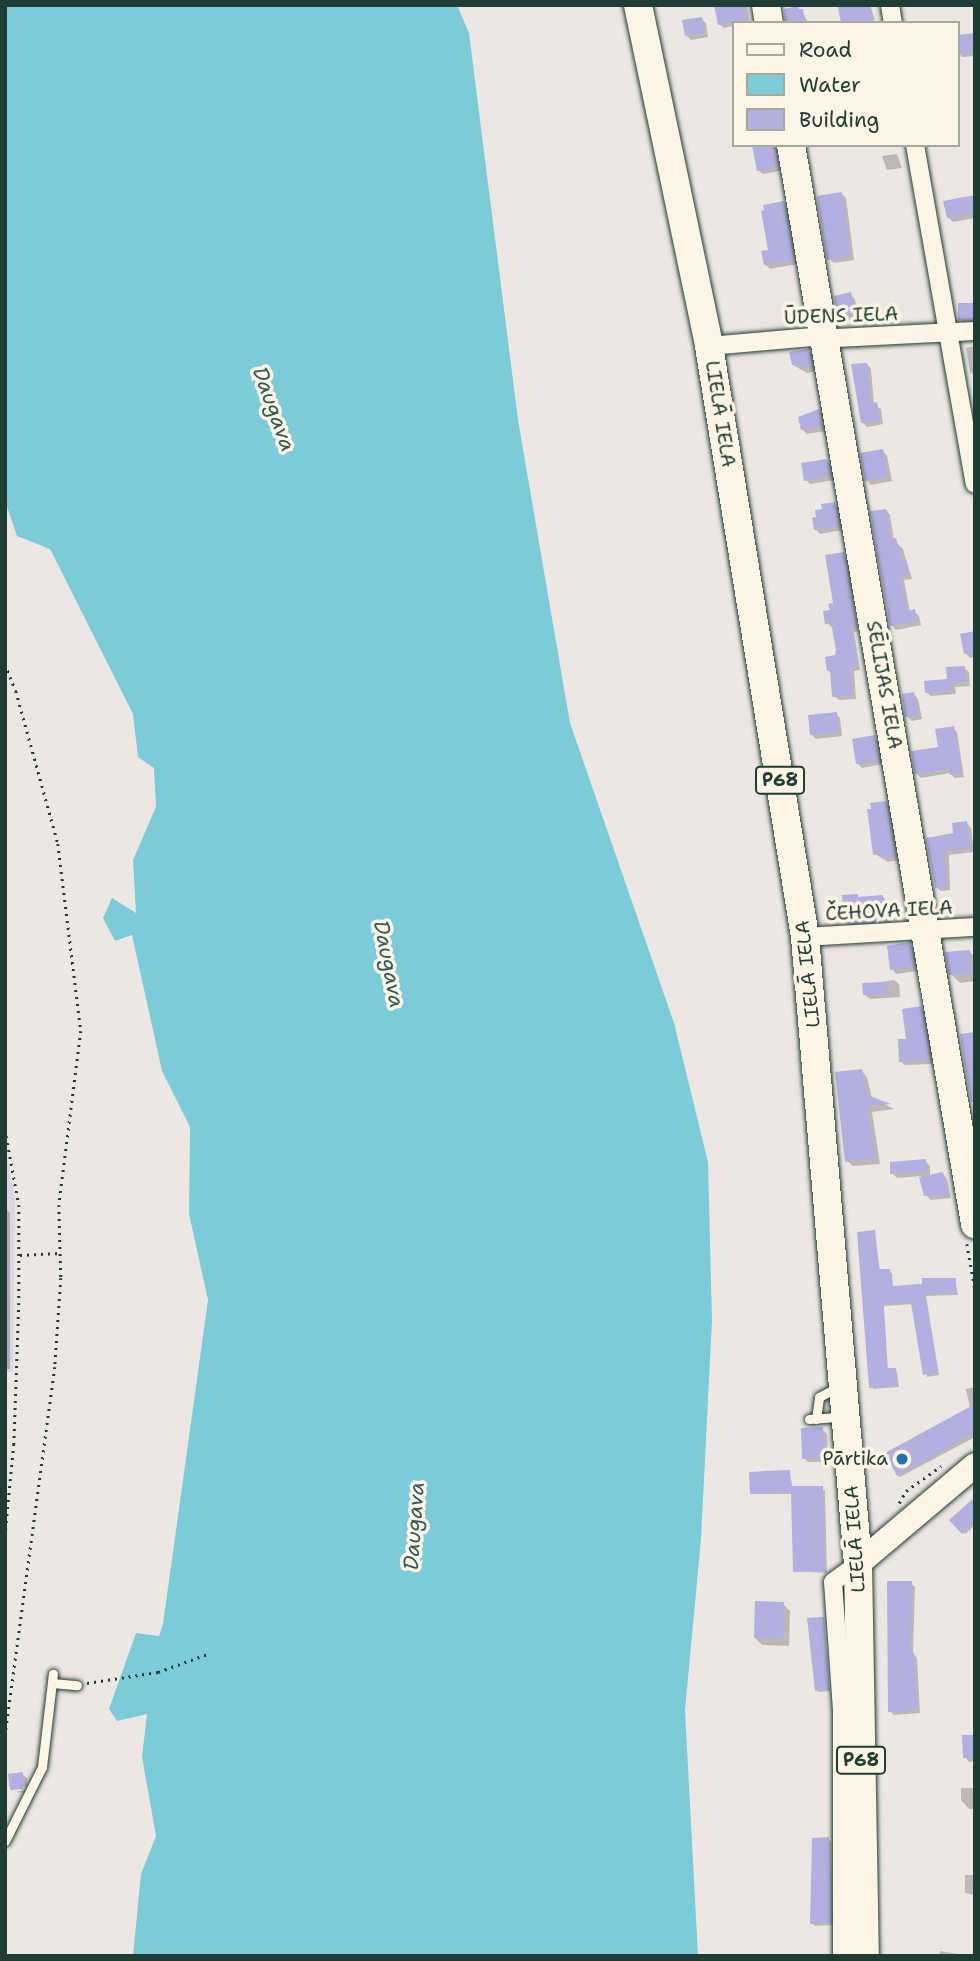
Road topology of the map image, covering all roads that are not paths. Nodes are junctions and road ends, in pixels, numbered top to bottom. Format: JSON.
{"nodes":[{"id":1,"x":638,"y":5,"type":"edge"},
{"id":2,"x":791,"y":147,"type":"edge"},
{"id":3,"x":915,"y":147,"type":"edge"},
{"id":4,"x":975,"y":331,"type":"edge"},
{"id":5,"x":949,"y":333,"type":"junction"},
{"id":6,"x":824,"y":336,"type":"junction"},
{"id":7,"x":709,"y":346,"type":"junction"},
{"id":8,"x":975,"y":484,"type":"edge"},
{"id":9,"x":975,"y":927,"type":"edge"},
{"id":10,"x":926,"y":930,"type":"junction"},
{"id":11,"x":805,"y":937,"type":"junction"},
{"id":12,"x":975,"y":1224,"type":"edge"},
{"id":13,"x":843,"y":1384,"type":"junction"},
{"id":14,"x":846,"y":1417,"type":"junction"},
{"id":15,"x":975,"y":1465,"type":"edge"},
{"id":16,"x":858,"y":1564,"type":"junction"},
{"id":17,"x":77,"y":1685,"type":"road end"},
{"id":18,"x":5,"y":1841,"type":"edge"},
{"id":19,"x":842,"y":1956,"type":"edge"},
{"id":20,"x":865,"y":1956,"type":"edge"}],
"edges":[{"from":1,"to":7,"type":"main road","name":"LIELĀ IELA","number":"P68"},
{"from":2,"to":6,"type":"main road","name":"SĒLIJAS IELA"},
{"from":3,"to":5,"type":"street"},
{"from":4,"to":5,"type":"street","name":"ŪDENS IELA"},
{"from":5,"to":6,"type":"street","name":"ŪDENS IELA"},
{"from":5,"to":8,"type":"street"},
{"from":6,"to":7,"type":"street","name":"ŪDENS IELA"},
{"from":6,"to":10,"type":"main road","name":"SĒLIJAS IELA"},
{"from":7,"to":11,"type":"main road","name":"LIELĀ IELA","number":"P68"},
{"from":9,"to":10,"type":"street","name":"ČEHOVA IELA"},
{"from":10,"to":11,"type":"street","name":"ČEHOVA IELA"},
{"from":10,"to":12,"type":"main road","name":"SĒLIJAS IELA"},
{"from":11,"to":13,"type":"main road","name":"LIELĀ IELA","number":"P68"},
{"from":13,"to":14,"type":"main road","name":"LIELĀ IELA","number":"P68"},
{"from":13,"to":14,"type":"lane"},
{"from":14,"to":16,"type":"main road","name":"LIELĀ IELA","number":"P68"},
{"from":15,"to":16,"type":"main road"},
{"from":16,"to":19,"type":"street"},
{"from":16,"to":20,"type":"main road","name":"LIELĀ IELA","number":"P68"},
{"from":17,"to":18,"type":"lane"}]}
